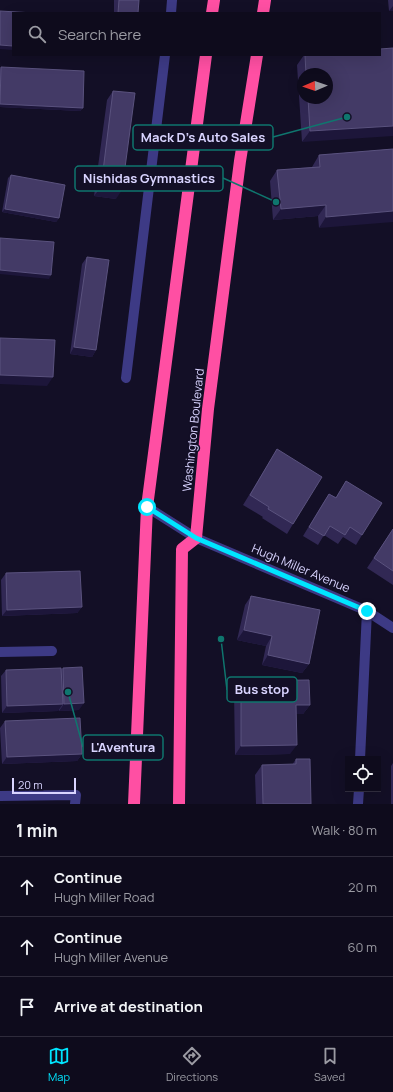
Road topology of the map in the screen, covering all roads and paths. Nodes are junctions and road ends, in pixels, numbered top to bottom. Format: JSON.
{"nodes":[{"id":1,"x":172,"y":0,"type":"edge"},
{"id":2,"x":214,"y":0,"type":"edge"},
{"id":3,"x":265,"y":0,"type":"edge"},
{"id":4,"x":171,"y":12,"type":"edge"},
{"id":5,"x":212,"y":12,"type":"edge"},
{"id":6,"x":263,"y":12,"type":"edge"},
{"id":7,"x":166,"y":56,"type":"edge"},
{"id":8,"x":206,"y":56,"type":"edge"},
{"id":9,"x":257,"y":56,"type":"edge"},
{"id":10,"x":126,"y":378,"type":"dead end"},
{"id":11,"x":147,"y":507,"type":"junction"},
{"id":12,"x":196,"y":538,"type":"junction"},
{"id":13,"x":367,"y":611,"type":"junction"},
{"id":14,"x":393,"y":628,"type":"edge"},
{"id":15,"x":52,"y":651,"type":"dead end"},
{"id":16,"x":0,"y":652,"type":"edge"},
{"id":17,"x":360,"y":756,"type":"edge"},
{"id":18,"x":359,"y":792,"type":"edge"},
{"id":19,"x":0,"y":796,"type":"edge"},
{"id":20,"x":75,"y":804,"type":"edge"},
{"id":21,"x":134,"y":804,"type":"edge"},
{"id":22,"x":179,"y":804,"type":"edge"},
{"id":23,"x":358,"y":804,"type":"edge"}],
"edges":[{"from":1,"to":4,"type":"street"},
{"from":2,"to":5,"type":"highway"},
{"from":3,"to":6,"type":"highway"},
{"from":7,"to":10,"type":"street"},
{"from":8,"to":11,"type":"highway"},
{"from":9,"to":12,"type":"highway","name":"Washington Boulevard"},
{"from":11,"to":12,"type":"street","name":"Hugh Miller Avenue"},
{"from":11,"to":21,"type":"highway"},
{"from":12,"to":13,"type":"street","name":"Hugh Miller Avenue"},
{"from":12,"to":22,"type":"highway"},
{"from":13,"to":14,"type":"street","name":"Hugh Miller Avenue"},
{"from":13,"to":17,"type":"street"},
{"from":15,"to":16,"type":"street"},
{"from":18,"to":23,"type":"street"},
{"from":19,"to":20,"type":"street"}]}
